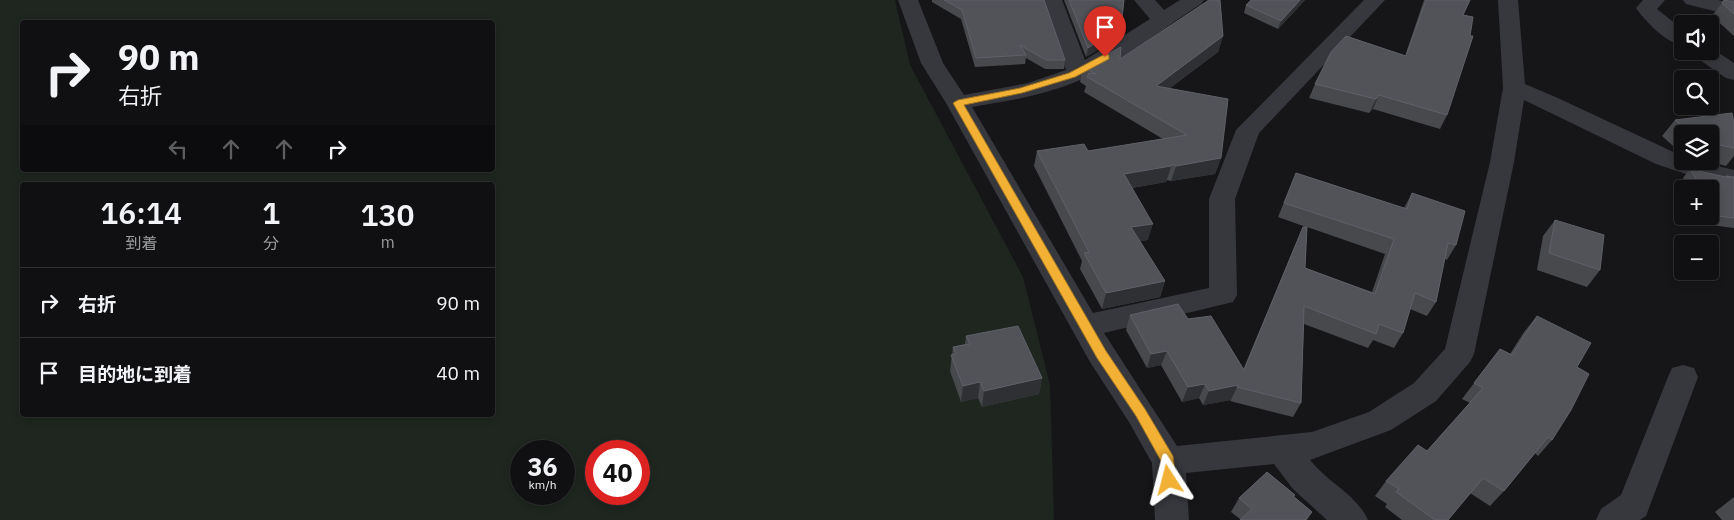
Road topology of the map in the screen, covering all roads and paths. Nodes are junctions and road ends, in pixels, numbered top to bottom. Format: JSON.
{"nodes":[{"id":1,"x":908,"y":0,"type":"edge"},
{"id":2,"x":1052,"y":0,"type":"edge"},
{"id":3,"x":1144,"y":0,"type":"edge"},
{"id":4,"x":1194,"y":0,"type":"edge"},
{"id":5,"x":1374,"y":0,"type":"edge"},
{"id":6,"x":1508,"y":0,"type":"edge"},
{"id":7,"x":1655,"y":0,"type":"edge"},
{"id":8,"x":1693,"y":0,"type":"edge"},
{"id":9,"x":1734,"y":10,"type":"edge"},
{"id":10,"x":1162,"y":19,"type":"junction"},
{"id":11,"x":1674,"y":32,"type":"edge"},
{"id":12,"x":1715,"y":60,"type":"edge"},
{"id":13,"x":1078,"y":72,"type":"junction"},
{"id":14,"x":1734,"y":73,"type":"edge"},
{"id":15,"x":1514,"y":88,"type":"junction"},
{"id":16,"x":958,"y":103,"type":"junction"},
{"id":17,"x":1734,"y":178,"type":"edge"},
{"id":18,"x":1086,"y":326,"type":"junction"},
{"id":19,"x":1683,"y":377,"type":"dead end"},
{"id":20,"x":1283,"y":450,"type":"junction"},
{"id":21,"x":1168,"y":461,"type":"junction"},
{"id":22,"x":1172,"y":520,"type":"edge"},
{"id":23,"x":1351,"y":520,"type":"edge"},
{"id":24,"x":1614,"y":520,"type":"edge"}],
"edges":[{"from":1,"to":16,"type":"street"},
{"from":2,"to":13,"type":"street"},
{"from":3,"to":10,"type":"street"},
{"from":4,"to":10,"type":"street"},
{"from":5,"to":18,"type":"street"},
{"from":6,"to":15,"type":"street"},
{"from":7,"to":11,"type":"street"},
{"from":8,"to":9,"type":"street"},
{"from":10,"to":13,"type":"street"},
{"from":12,"to":14,"type":"street"},
{"from":13,"to":16,"type":"street"},
{"from":15,"to":17,"type":"street"},
{"from":15,"to":20,"type":"street"},
{"from":16,"to":18,"type":"street"},
{"from":18,"to":21,"type":"street"},
{"from":19,"to":24,"type":"street"},
{"from":20,"to":21,"type":"street"},
{"from":20,"to":23,"type":"street"},
{"from":21,"to":22,"type":"street"}]}
